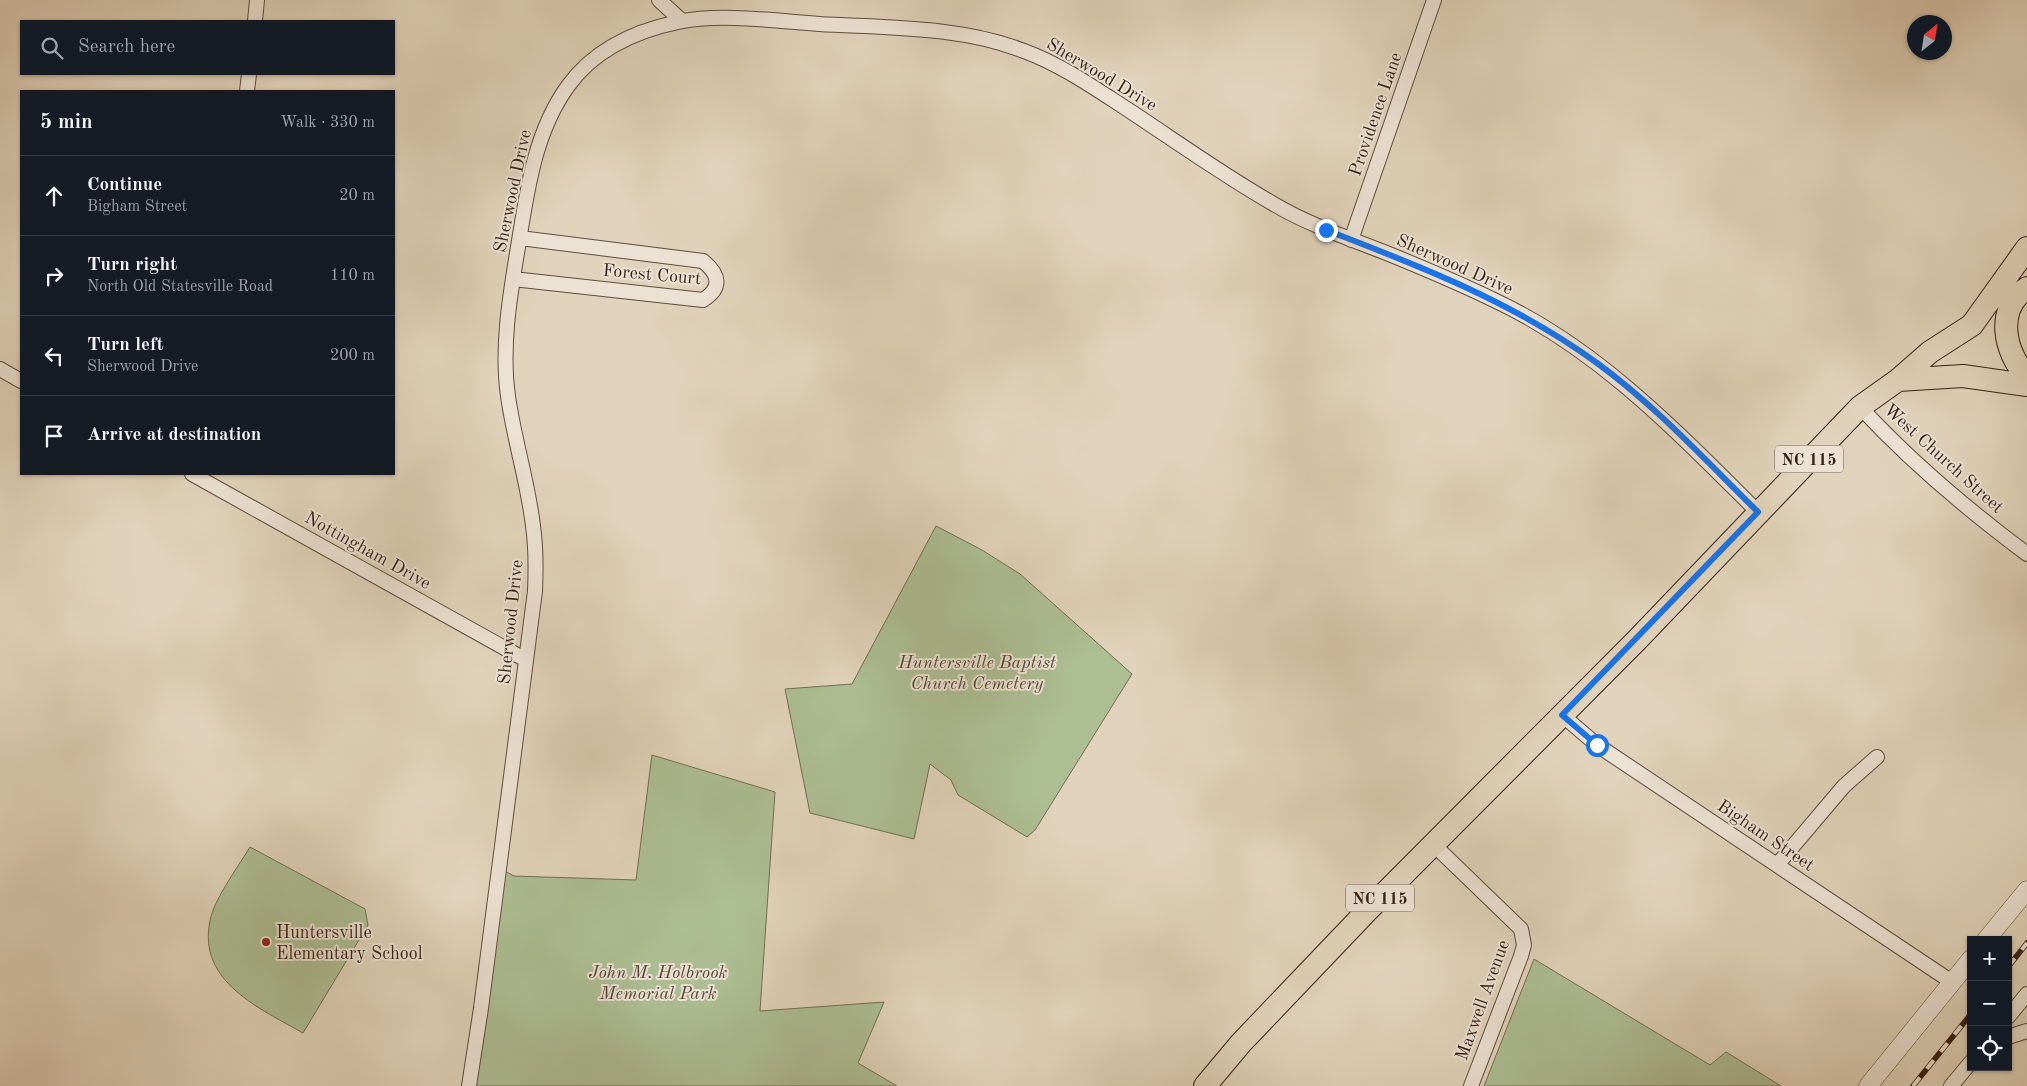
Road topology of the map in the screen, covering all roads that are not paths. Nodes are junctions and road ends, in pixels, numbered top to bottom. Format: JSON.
{"nodes":[{"id":1,"x":257,"y":0,"type":"edge"},
{"id":2,"x":659,"y":0,"type":"edge"},
{"id":3,"x":1434,"y":0,"type":"edge"},
{"id":4,"x":255,"y":20,"type":"edge"},
{"id":5,"x":682,"y":21,"type":"junction"},
{"id":6,"x":249,"y":75,"type":"edge"},
{"id":7,"x":247,"y":90,"type":"edge"},
{"id":8,"x":520,"y":238,"type":"junction"},
{"id":9,"x":1351,"y":240,"type":"junction"},
{"id":10,"x":2027,"y":248,"type":"edge"},
{"id":11,"x":513,"y":278,"type":"junction"},
{"id":12,"x":2021,"y":290,"type":"edge"},
{"id":13,"x":1972,"y":325,"type":"junction"},
{"id":14,"x":0,"y":369,"type":"edge"},
{"id":15,"x":2027,"y":376,"type":"edge"},
{"id":16,"x":20,"y":380,"type":"edge"},
{"id":17,"x":1898,"y":380,"type":"junction"},
{"id":18,"x":2027,"y":385,"type":"edge"},
{"id":19,"x":1860,"y":407,"type":"junction"},
{"id":20,"x":194,"y":475,"type":"edge"},
{"id":21,"x":1758,"y":512,"type":"junction"},
{"id":22,"x":2027,"y":554,"type":"edge"},
{"id":23,"x":526,"y":660,"type":"junction"},
{"id":24,"x":1562,"y":715,"type":"junction"},
{"id":25,"x":1877,"y":757,"type":"dead end"},
{"id":26,"x":1434,"y":844,"type":"junction"},
{"id":27,"x":1777,"y":864,"type":"junction"},
{"id":28,"x":2027,"y":890,"type":"edge"},
{"id":29,"x":1989,"y":936,"type":"edge"},
{"id":30,"x":1967,"y":964,"type":"edge"},
{"id":31,"x":1952,"y":982,"type":"junction"},
{"id":32,"x":2027,"y":994,"type":"edge"},
{"id":33,"x":2012,"y":1012,"type":"edge"},
{"id":34,"x":2027,"y":1031,"type":"edge"},
{"id":35,"x":2012,"y":1037,"type":"edge"},
{"id":36,"x":1967,"y":1067,"type":"edge"},
{"id":37,"x":468,"y":1086,"type":"edge"},
{"id":38,"x":1205,"y":1086,"type":"edge"},
{"id":39,"x":1471,"y":1086,"type":"edge"},
{"id":40,"x":1868,"y":1086,"type":"edge"},
{"id":41,"x":1951,"y":1086,"type":"edge"}],
"edges":[{"from":1,"to":4,"type":"street"},
{"from":2,"to":5,"type":"street"},
{"from":3,"to":9,"type":"street","name":"Providence Lane"},
{"from":5,"to":8,"type":"street","name":"Sherwood Drive"},
{"from":5,"to":9,"type":"street","name":"Sherwood Drive"},
{"from":6,"to":7,"type":"street"},
{"from":8,"to":11,"type":"street","name":"Sherwood Drive"},
{"from":8,"to":11,"type":"street","name":"Forest Court"},
{"from":9,"to":21,"type":"street","name":"Sherwood Drive"},
{"from":10,"to":13,"type":"main road"},
{"from":11,"to":23,"type":"street","name":"Sherwood Drive"},
{"from":12,"to":13,"type":"main road"},
{"from":12,"to":15,"type":"main road"},
{"from":13,"to":17,"type":"main road"},
{"from":14,"to":16,"type":"street"},
{"from":17,"to":18,"type":"main road"},
{"from":17,"to":19,"type":"main road","number":"NC 115"},
{"from":19,"to":21,"type":"main road","number":"NC 115"},
{"from":19,"to":22,"type":"street","name":"West Church Street"},
{"from":20,"to":23,"type":"street","name":"Nottingham Drive"},
{"from":21,"to":24,"type":"main road","number":"NC 115"},
{"from":23,"to":37,"type":"street","name":"Sherwood Drive"},
{"from":24,"to":26,"type":"main road","number":"NC 115"},
{"from":24,"to":27,"type":"street","name":"Bigham Street"},
{"from":25,"to":27,"type":"street"},
{"from":26,"to":38,"type":"main road","number":"NC 115"},
{"from":26,"to":39,"type":"street","name":"Maxwell Avenue"},
{"from":27,"to":31,"type":"street","name":"Bigham Street"},
{"from":28,"to":29,"type":"street"},
{"from":30,"to":31,"type":"street"},
{"from":31,"to":40,"type":"street"},
{"from":32,"to":33,"type":"street"},
{"from":34,"to":35,"type":"street"},
{"from":36,"to":41,"type":"street"}]}
